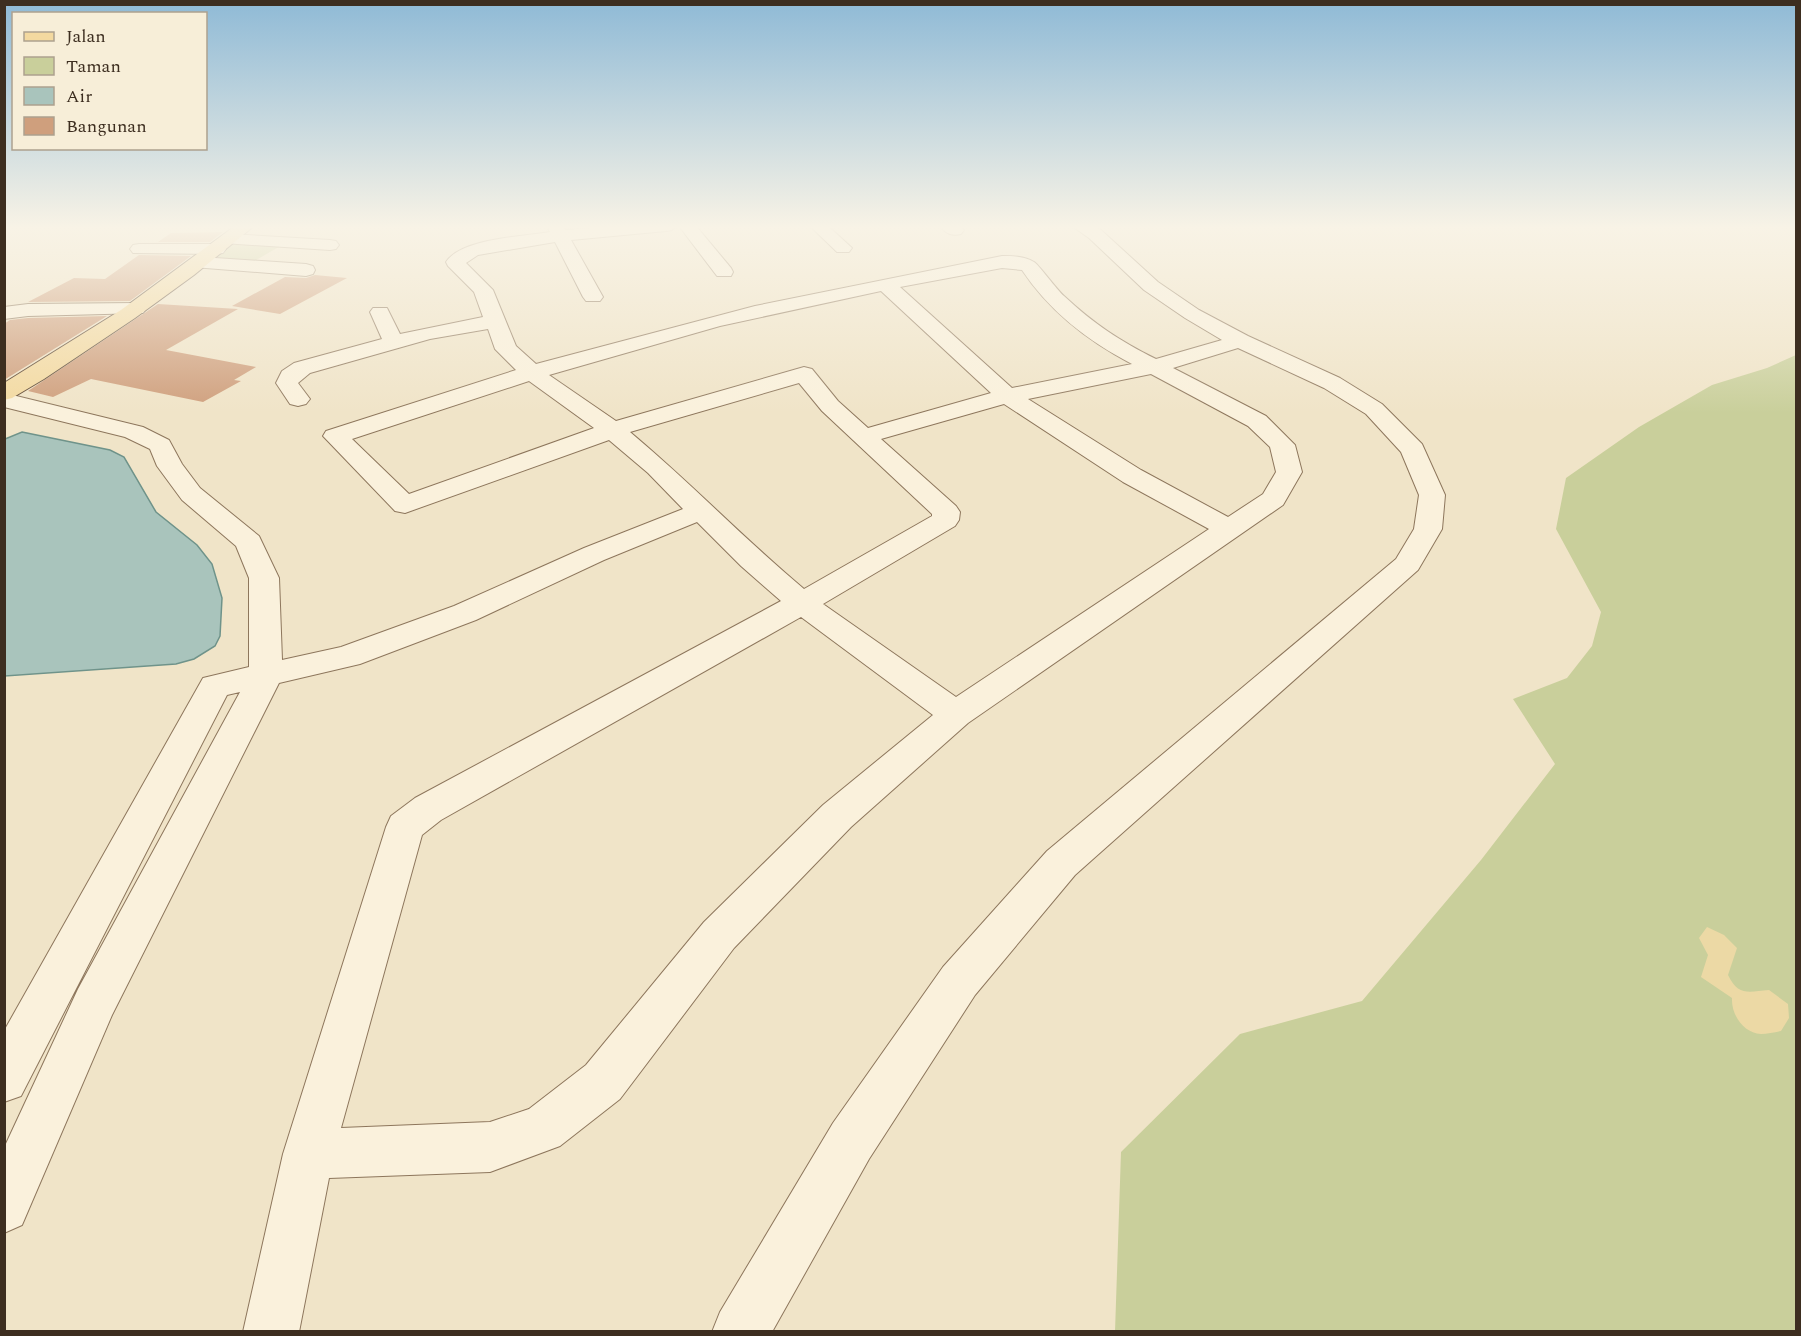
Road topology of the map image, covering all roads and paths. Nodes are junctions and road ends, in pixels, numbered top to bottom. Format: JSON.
{"nodes":[{"id":1,"x":164,"y":288,"type":"edge"},
{"id":2,"x":481,"y":288,"type":"edge"},
{"id":3,"x":588,"y":288,"type":"edge"},
{"id":4,"x":863,"y":288,"type":"edge"},
{"id":5,"x":890,"y":288,"type":"edge"},
{"id":6,"x":1044,"y":288,"type":"edge"},
{"id":7,"x":1154,"y":288,"type":"edge"},
{"id":8,"x":593,"y":297,"type":"dead end"},
{"id":9,"x":135,"y":309,"type":"junction"},
{"id":10,"x":380,"y":312,"type":"dead end"},
{"id":11,"x":4,"y":313,"type":"edge"},
{"id":12,"x":495,"y":321,"type":"junction"},
{"id":13,"x":1240,"y":341,"type":"junction"},
{"id":14,"x":394,"y":343,"type":"junction"},
{"id":15,"x":1153,"y":367,"type":"junction"},
{"id":16,"x":531,"y":372,"type":"junction"},
{"id":17,"x":4,"y":393,"type":"edge"},
{"id":18,"x":1007,"y":396,"type":"junction"},
{"id":19,"x":298,"y":399,"type":"dead end"},
{"id":20,"x":4,"y":400,"type":"edge"},
{"id":21,"x":612,"y":430,"type":"junction"},
{"id":22,"x":863,"y":437,"type":"junction"},
{"id":23,"x":700,"y":511,"type":"junction"},
{"id":24,"x":1227,"y":528,"type":"junction"},
{"id":25,"x":802,"y":603,"type":"junction"},
{"id":26,"x":266,"y":675,"type":"junction"},
{"id":27,"x":956,"y":714,"type":"junction"},
{"id":28,"x":4,"y":1079,"type":"edge"},
{"id":29,"x":308,"y":1154,"type":"junction"},
{"id":30,"x":4,"y":1207,"type":"edge"},
{"id":31,"x":271,"y":1332,"type":"edge"},
{"id":32,"x":740,"y":1332,"type":"edge"}],
"edges":[{"from":1,"to":9,"type":"main road"},
{"from":2,"to":12,"type":"street"},
{"from":3,"to":8,"type":"street"},
{"from":4,"to":16,"type":"street"},
{"from":5,"to":18,"type":"street"},
{"from":6,"to":15,"type":"street"},
{"from":7,"to":13,"type":"street"},
{"from":9,"to":11,"type":"street"},
{"from":9,"to":17,"type":"main road"},
{"from":10,"to":14,"type":"street"},
{"from":12,"to":14,"type":"street"},
{"from":12,"to":16,"type":"street"},
{"from":13,"to":15,"type":"street"},
{"from":13,"to":32,"type":"street"},
{"from":14,"to":19,"type":"street"},
{"from":15,"to":18,"type":"street"},
{"from":15,"to":24,"type":"street"},
{"from":16,"to":21,"type":"street"},
{"from":16,"to":21,"type":"street"},
{"from":18,"to":22,"type":"street"},
{"from":18,"to":24,"type":"street"},
{"from":20,"to":26,"type":"street"},
{"from":21,"to":22,"type":"street"},
{"from":21,"to":23,"type":"street"},
{"from":22,"to":25,"type":"street"},
{"from":23,"to":25,"type":"street"},
{"from":23,"to":26,"type":"street"},
{"from":24,"to":27,"type":"street"},
{"from":25,"to":27,"type":"street"},
{"from":25,"to":29,"type":"street"},
{"from":26,"to":28,"type":"street"},
{"from":26,"to":30,"type":"street"},
{"from":27,"to":29,"type":"street"},
{"from":29,"to":31,"type":"street"}]}
